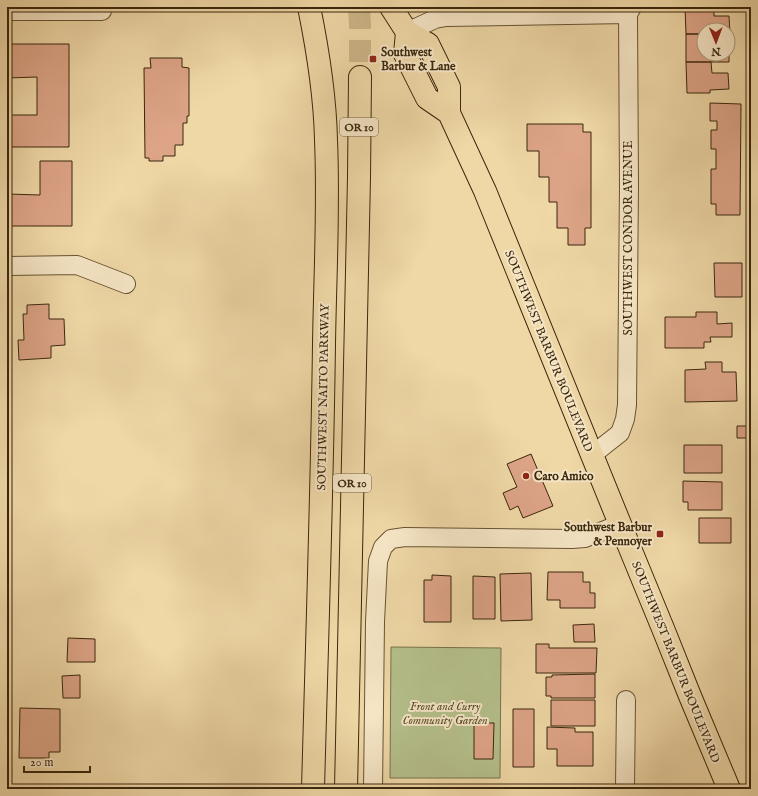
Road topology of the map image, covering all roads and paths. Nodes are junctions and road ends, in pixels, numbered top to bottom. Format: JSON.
{"nodes":[{"id":1,"x":309,"y":7,"type":"edge"},
{"id":2,"x":392,"y":7,"type":"edge"},
{"id":3,"x":102,"y":9,"type":"edge"},
{"id":4,"x":630,"y":10,"type":"edge"},
{"id":5,"x":7,"y":11,"type":"edge"},
{"id":6,"x":407,"y":32,"type":"junction"},
{"id":7,"x":360,"y":77,"type":"tunnel mouth"},
{"id":8,"x":7,"y":266,"type":"edge"},
{"id":9,"x":126,"y":284,"type":"dead end"},
{"id":10,"x":592,"y":455,"type":"junction"},
{"id":11,"x":620,"y":524,"type":"junction"},
{"id":12,"x":626,"y":700,"type":"dead end"},
{"id":13,"x":313,"y":789,"type":"edge"},
{"id":14,"x":346,"y":789,"type":"edge"},
{"id":15,"x":373,"y":789,"type":"edge"},
{"id":16,"x":625,"y":789,"type":"edge"},
{"id":17,"x":729,"y":789,"type":"edge"}],
"edges":[{"from":1,"to":13,"type":"main road","name":"SOUTHWEST NAITO PARKWAY","number":"OR 10"},
{"from":2,"to":6,"type":"main road"},
{"from":3,"to":5,"type":"street"},
{"from":4,"to":6,"type":"street"},
{"from":4,"to":10,"type":"street","name":"SOUTHWEST CONDOR AVENUE"},
{"from":6,"to":10,"type":"main road","name":"SOUTHWEST BARBUR BOULEVARD"},
{"from":7,"to":14,"type":"main road","number":"OR 10"},
{"from":8,"to":9,"type":"street"},
{"from":10,"to":11,"type":"main road","name":"SOUTHWEST BARBUR BOULEVARD"},
{"from":11,"to":15,"type":"street"},
{"from":11,"to":17,"type":"main road","name":"SOUTHWEST BARBUR BOULEVARD"},
{"from":12,"to":16,"type":"street"}]}
